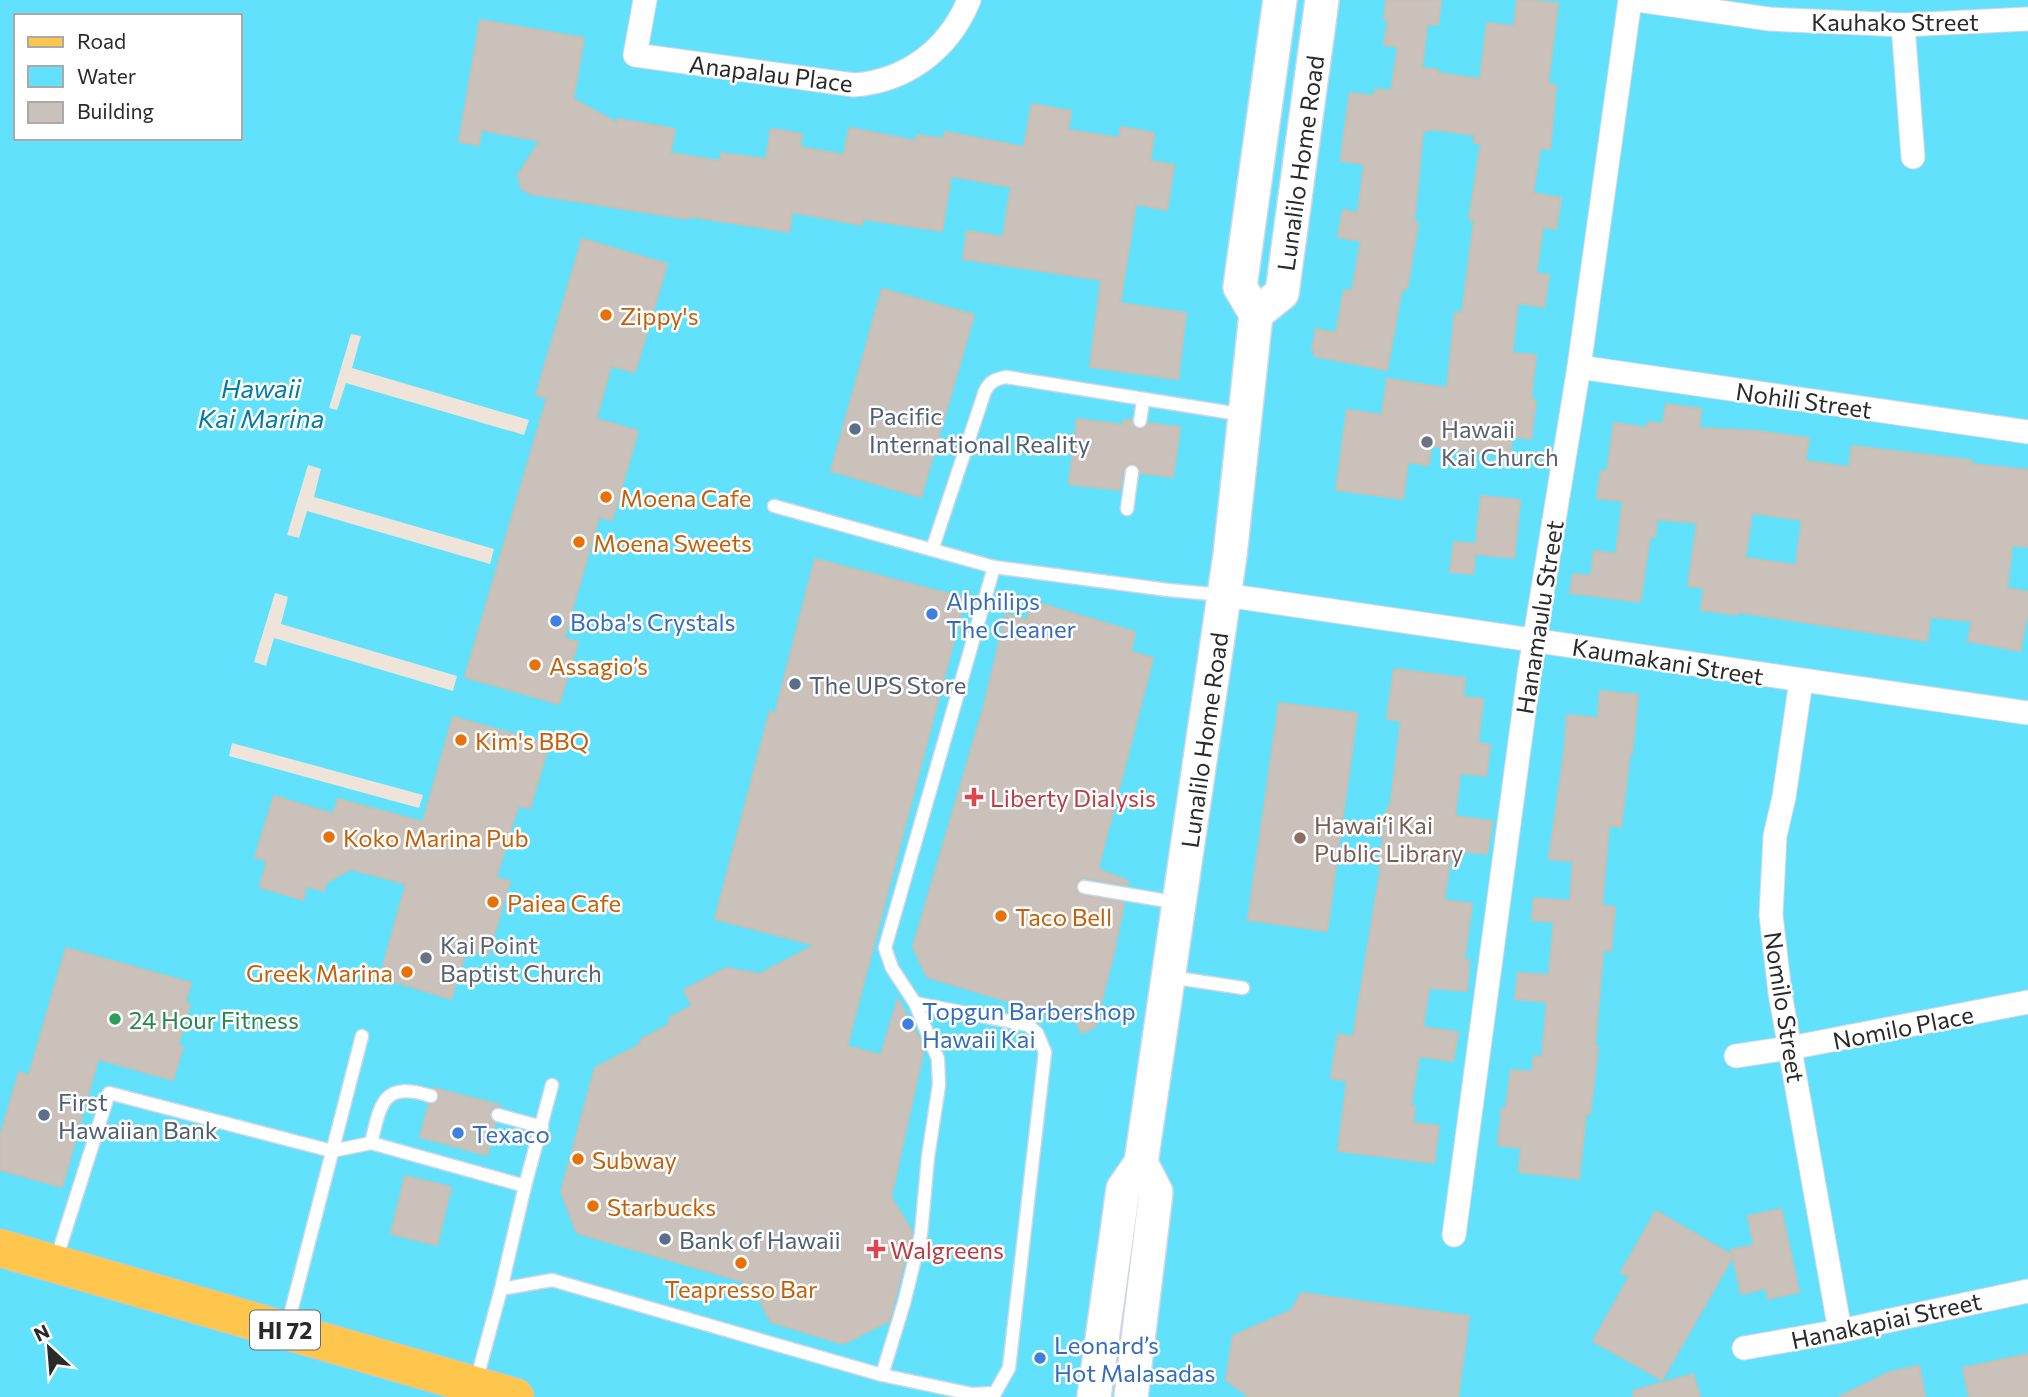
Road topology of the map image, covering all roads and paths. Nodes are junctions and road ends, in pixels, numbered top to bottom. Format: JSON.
{"nodes":[{"id":1,"x":645,"y":0,"type":"edge"},
{"id":2,"x":968,"y":0,"type":"edge"},
{"id":3,"x":1280,"y":0,"type":"edge"},
{"id":4,"x":1322,"y":0,"type":"edge"},
{"id":5,"x":1630,"y":0,"type":"edge"},
{"id":6,"x":1637,"y":0,"type":"edge"},
{"id":7,"x":2028,"y":19,"type":"edge"},
{"id":8,"x":1903,"y":25,"type":"junction"},
{"id":9,"x":1913,"y":156,"type":"dead end"},
{"id":10,"x":1256,"y":314,"type":"junction"},
{"id":11,"x":1579,"y":367,"type":"junction"},
{"id":12,"x":1143,"y":401,"type":"junction"},
{"id":13,"x":1246,"y":415,"type":"junction"},
{"id":14,"x":1140,"y":421,"type":"dead end"},
{"id":15,"x":2028,"y":432,"type":"edge"},
{"id":16,"x":1132,"y":472,"type":"dead end"},
{"id":17,"x":774,"y":506,"type":"dead end"},
{"id":18,"x":1126,"y":509,"type":"dead end"},
{"id":19,"x":932,"y":550,"type":"junction"},
{"id":20,"x":994,"y":567,"type":"junction"},
{"id":21,"x":1225,"y":595,"type":"junction"},
{"id":22,"x":1534,"y":640,"type":"junction"},
{"id":23,"x":1801,"y":681,"type":"junction"},
{"id":24,"x":2028,"y":713,"type":"edge"},
{"id":25,"x":1084,"y":887,"type":"dead end"},
{"id":26,"x":1179,"y":904,"type":"junction"},
{"id":27,"x":1169,"y":977,"type":"junction"},
{"id":28,"x":1243,"y":988,"type":"dead end"},
{"id":29,"x":2028,"y":1002,"type":"edge"},
{"id":30,"x":915,"y":1003,"type":"junction"},
{"id":31,"x":362,"y":1036,"type":"dead end"},
{"id":32,"x":1790,"y":1048,"type":"junction"},
{"id":33,"x":1736,"y":1056,"type":"dead end"},
{"id":34,"x":552,"y":1085,"type":"dead end"},
{"id":35,"x":431,"y":1096,"type":"dead end"},
{"id":36,"x":498,"y":1115,"type":"dead end"},
{"id":37,"x":542,"y":1127,"type":"junction"},
{"id":38,"x":371,"y":1143,"type":"junction"},
{"id":39,"x":332,"y":1151,"type":"junction"},
{"id":40,"x":1141,"y":1163,"type":"junction"},
{"id":41,"x":525,"y":1186,"type":"junction"},
{"id":42,"x":1454,"y":1234,"type":"dead end"},
{"id":43,"x":0,"y":1248,"type":"edge"},
{"id":44,"x":55,"y":1263,"type":"junction"},
{"id":45,"x":501,"y":1289,"type":"junction"},
{"id":46,"x":2028,"y":1290,"type":"edge"},
{"id":47,"x":286,"y":1331,"type":"junction"},
{"id":48,"x":1840,"y":1331,"type":"junction"},
{"id":49,"x":1744,"y":1348,"type":"dead end"},
{"id":50,"x":882,"y":1375,"type":"junction"},
{"id":51,"x":475,"y":1386,"type":"junction"},
{"id":52,"x":515,"y":1397,"type":"edge"},
{"id":53,"x":1094,"y":1397,"type":"edge"},
{"id":54,"x":1131,"y":1397,"type":"edge"}],
"edges":[{"from":1,"to":2,"type":"street","name":"Anapalau Place"},
{"from":3,"to":10,"type":"main road","name":"Lunalilo Home Road"},
{"from":4,"to":10,"type":"main road","name":"Lunalilo Home Road"},
{"from":5,"to":11,"type":"street","name":"Hanamaulu Street"},
{"from":6,"to":8,"type":"street","name":"Kauhako Street"},
{"from":7,"to":8,"type":"street","name":"Kauhako Street"},
{"from":8,"to":9,"type":"street"},
{"from":10,"to":13,"type":"main road","name":"Lunalilo Home Road"},
{"from":11,"to":15,"type":"street","name":"Nohili Street"},
{"from":11,"to":22,"type":"street","name":"Hanamaulu Street"},
{"from":12,"to":13,"type":"lane"},
{"from":12,"to":14,"type":"lane"},
{"from":12,"to":19,"type":"lane"},
{"from":13,"to":21,"type":"main road","name":"Lunalilo Home Road"},
{"from":16,"to":18,"type":"lane"},
{"from":17,"to":19,"type":"lane"},
{"from":19,"to":20,"type":"lane"},
{"from":20,"to":21,"type":"lane"},
{"from":20,"to":30,"type":"lane"},
{"from":21,"to":22,"type":"street","name":"Kaumakani Street"},
{"from":21,"to":26,"type":"main road","name":"Lunalilo Home Road"},
{"from":22,"to":23,"type":"street","name":"Kaumakani Street"},
{"from":22,"to":42,"type":"street","name":"Hanamaulu Street"},
{"from":23,"to":24,"type":"street","name":"Kaumakani Street"},
{"from":23,"to":32,"type":"street","name":"Nomilo Street"},
{"from":25,"to":26,"type":"lane"},
{"from":26,"to":27,"type":"main road","name":"Lunalilo Home Road"},
{"from":27,"to":28,"type":"lane"},
{"from":27,"to":40,"type":"main road","name":"Lunalilo Home Road"},
{"from":29,"to":32,"type":"street","name":"Nomilo Place"},
{"from":30,"to":50,"type":"lane"},
{"from":30,"to":50,"type":"lane"},
{"from":31,"to":39,"type":"lane"},
{"from":32,"to":33,"type":"street","name":"Nomilo Place"},
{"from":32,"to":48,"type":"street","name":"Nomilo Street"},
{"from":34,"to":37,"type":"lane"},
{"from":35,"to":38,"type":"lane"},
{"from":36,"to":37,"type":"lane"},
{"from":37,"to":41,"type":"lane"},
{"from":38,"to":39,"type":"lane"},
{"from":38,"to":41,"type":"lane"},
{"from":39,"to":44,"type":"lane"},
{"from":39,"to":47,"type":"lane"},
{"from":40,"to":53,"type":"main road","name":"Lunalilo Home Road"},
{"from":40,"to":54,"type":"main road"},
{"from":41,"to":45,"type":"lane"},
{"from":43,"to":44,"type":"main road","number":"HI 72"},
{"from":44,"to":47,"type":"main road","number":"HI 72"},
{"from":45,"to":50,"type":"lane"},
{"from":45,"to":51,"type":"lane"},
{"from":46,"to":48,"type":"street","name":"Hanakapiai Street"},
{"from":47,"to":51,"type":"main road","number":"HI 72"},
{"from":48,"to":49,"type":"street","name":"Hanakapiai Street"},
{"from":51,"to":52,"type":"main road","number":"HI 72"}]}
